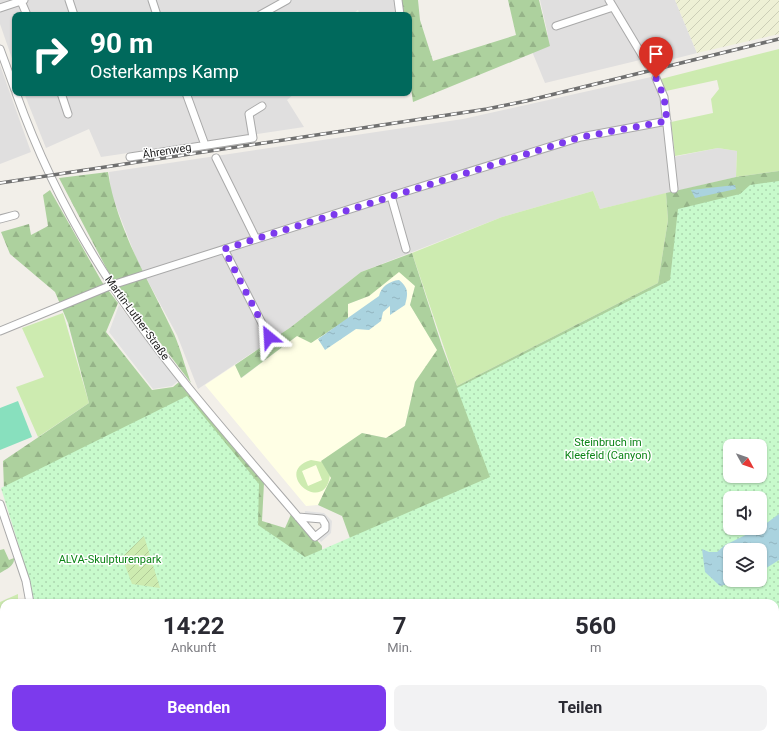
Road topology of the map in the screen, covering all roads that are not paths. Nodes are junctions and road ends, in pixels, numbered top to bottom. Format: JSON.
{"nodes":[{"id":1,"x":22,"y":0,"type":"edge"},
{"id":2,"x":69,"y":0,"type":"edge"},
{"id":3,"x":152,"y":0,"type":"edge"},
{"id":4,"x":287,"y":0,"type":"edge"},
{"id":5,"x":398,"y":0,"type":"edge"},
{"id":6,"x":609,"y":0,"type":"edge"},
{"id":7,"x":613,"y":7,"type":"junction"},
{"id":8,"x":0,"y":8,"type":"edge"},
{"id":9,"x":25,"y":12,"type":"edge"},
{"id":10,"x":73,"y":12,"type":"edge"},
{"id":11,"x":156,"y":12,"type":"edge"},
{"id":12,"x":265,"y":12,"type":"edge"},
{"id":13,"x":400,"y":12,"type":"edge"},
{"id":14,"x":556,"y":26,"type":"dead end"},
{"id":15,"x":0,"y":49,"type":"edge"},
{"id":16,"x":648,"y":65,"type":"dead end"},
{"id":17,"x":656,"y":78,"type":"dead end"},
{"id":18,"x":12,"y":83,"type":"edge"},
{"id":19,"x":17,"y":96,"type":"edge"},
{"id":20,"x":62,"y":96,"type":"edge"},
{"id":21,"x":187,"y":96,"type":"edge"},
{"id":22,"x":262,"y":106,"type":"dead end"},
{"id":23,"x":68,"y":114,"type":"dead end"},
{"id":24,"x":667,"y":121,"type":"junction"},
{"id":25,"x":205,"y":145,"type":"junction"},
{"id":26,"x":130,"y":157,"type":"dead end"},
{"id":27,"x":216,"y":158,"type":"dead end"},
{"id":28,"x":674,"y":189,"type":"dead end"},
{"id":29,"x":391,"y":196,"type":"junction"},
{"id":30,"x":15,"y":215,"type":"dead end"},
{"id":31,"x":0,"y":219,"type":"edge"},
{"id":32,"x":256,"y":239,"type":"junction"},
{"id":33,"x":224,"y":249,"type":"junction"},
{"id":34,"x":406,"y":249,"type":"dead end"},
{"id":35,"x":112,"y":285,"type":"junction"},
{"id":36,"x":0,"y":331,"type":"edge"},
{"id":37,"x":269,"y":337,"type":"dead end"},
{"id":38,"x":0,"y":504,"type":"edge"},
{"id":39,"x":298,"y":517,"type":"dead end"},
{"id":40,"x":29,"y":599,"type":"edge"}],
"edges":[{"from":1,"to":8,"type":"street"},
{"from":1,"to":9,"type":"street"},
{"from":2,"to":10,"type":"street"},
{"from":3,"to":11,"type":"street"},
{"from":4,"to":12,"type":"street"},
{"from":5,"to":13,"type":"street"},
{"from":6,"to":7,"type":"street"},
{"from":7,"to":14,"type":"street"},
{"from":7,"to":16,"type":"street"},
{"from":15,"to":18,"type":"street","name":"Martin-Luther-Straße"},
{"from":17,"to":24,"type":"street"},
{"from":19,"to":35,"type":"street","name":"Martin-Luther-Straße"},
{"from":20,"to":23,"type":"street"},
{"from":21,"to":25,"type":"street"},
{"from":22,"to":25,"type":"street","name":"Ährenweg"},
{"from":24,"to":28,"type":"street"},
{"from":24,"to":29,"type":"street"},
{"from":25,"to":26,"type":"street","name":"Ährenweg"},
{"from":27,"to":32,"type":"street"},
{"from":29,"to":32,"type":"street"},
{"from":29,"to":34,"type":"street"},
{"from":30,"to":31,"type":"street"},
{"from":32,"to":33,"type":"street"},
{"from":33,"to":35,"type":"street"},
{"from":33,"to":37,"type":"street"},
{"from":35,"to":36,"type":"street"},
{"from":35,"to":39,"type":"street","name":"Martin-Luther-Straße"},
{"from":38,"to":40,"type":"street"}]}
